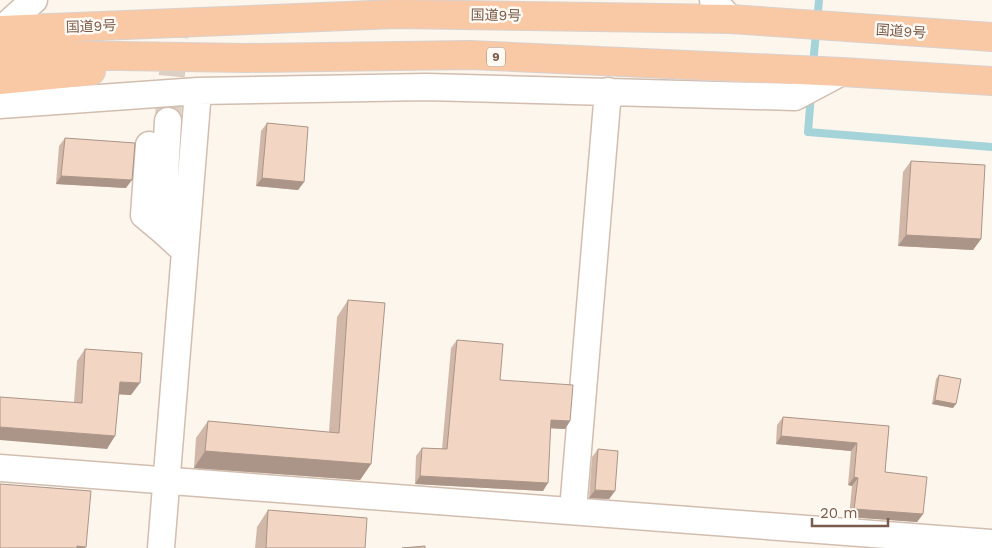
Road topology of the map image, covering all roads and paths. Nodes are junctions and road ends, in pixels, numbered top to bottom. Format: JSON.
{"nodes":[{"id":1,"x":34,"y":0,"type":"edge"},
{"id":2,"x":406,"y":7,"type":"edge"},
{"id":3,"x":722,"y":10,"type":"edge"},
{"id":4,"x":0,"y":30,"type":"edge"},
{"id":5,"x":992,"y":37,"type":"edge"},
{"id":6,"x":470,"y":56,"type":"junction"},
{"id":7,"x":0,"y":57,"type":"edge"},
{"id":8,"x":246,"y":58,"type":"junction"},
{"id":9,"x":842,"y":72,"type":"junction"},
{"id":10,"x":0,"y":80,"type":"edge"},
{"id":11,"x":992,"y":81,"type":"edge"},
{"id":12,"x":427,"y":87,"type":"junction"},
{"id":13,"x":198,"y":91,"type":"junction"},
{"id":14,"x":608,"y":91,"type":"junction"},
{"id":15,"x":0,"y":106,"type":"edge"},
{"id":16,"x":168,"y":121,"type":"tunnel mouth"},
{"id":17,"x":150,"y":143,"type":"dead end"},
{"id":18,"x":162,"y":230,"type":"junction"},
{"id":19,"x":185,"y":251,"type":"junction"},
{"id":20,"x":0,"y":468,"type":"edge"},
{"id":21,"x":166,"y":479,"type":"junction"},
{"id":22,"x":573,"y":510,"type":"junction"},
{"id":23,"x":992,"y":543,"type":"edge"},
{"id":24,"x":162,"y":548,"type":"edge"}],
"edges":[{"from":1,"to":4,"type":"street"},
{"from":2,"to":3,"type":"highway","name":"国道9号"},
{"from":2,"to":4,"type":"highway","name":"国道9号"},
{"from":3,"to":5,"type":"highway","name":"国道9号"},
{"from":6,"to":8,"type":"highway","name":"国道9号","number":"9"},
{"from":6,"to":9,"type":"highway","name":"国道9号","number":"9"},
{"from":6,"to":12,"type":"street"},
{"from":7,"to":8,"type":"highway","name":"国道9号","number":"9"},
{"from":8,"to":10,"type":"highway","number":"9"},
{"from":9,"to":11,"type":"highway","name":"国道9号","number":"9"},
{"from":9,"to":14,"type":"street"},
{"from":12,"to":13,"type":"street"},
{"from":12,"to":14,"type":"street"},
{"from":13,"to":15,"type":"street"},
{"from":13,"to":19,"type":"street"},
{"from":14,"to":22,"type":"street"},
{"from":16,"to":18,"type":"street"},
{"from":17,"to":18,"type":"street"},
{"from":18,"to":19,"type":"street"},
{"from":19,"to":21,"type":"street"},
{"from":20,"to":21,"type":"street"},
{"from":21,"to":22,"type":"street"},
{"from":21,"to":24,"type":"street"},
{"from":22,"to":23,"type":"street"}]}
